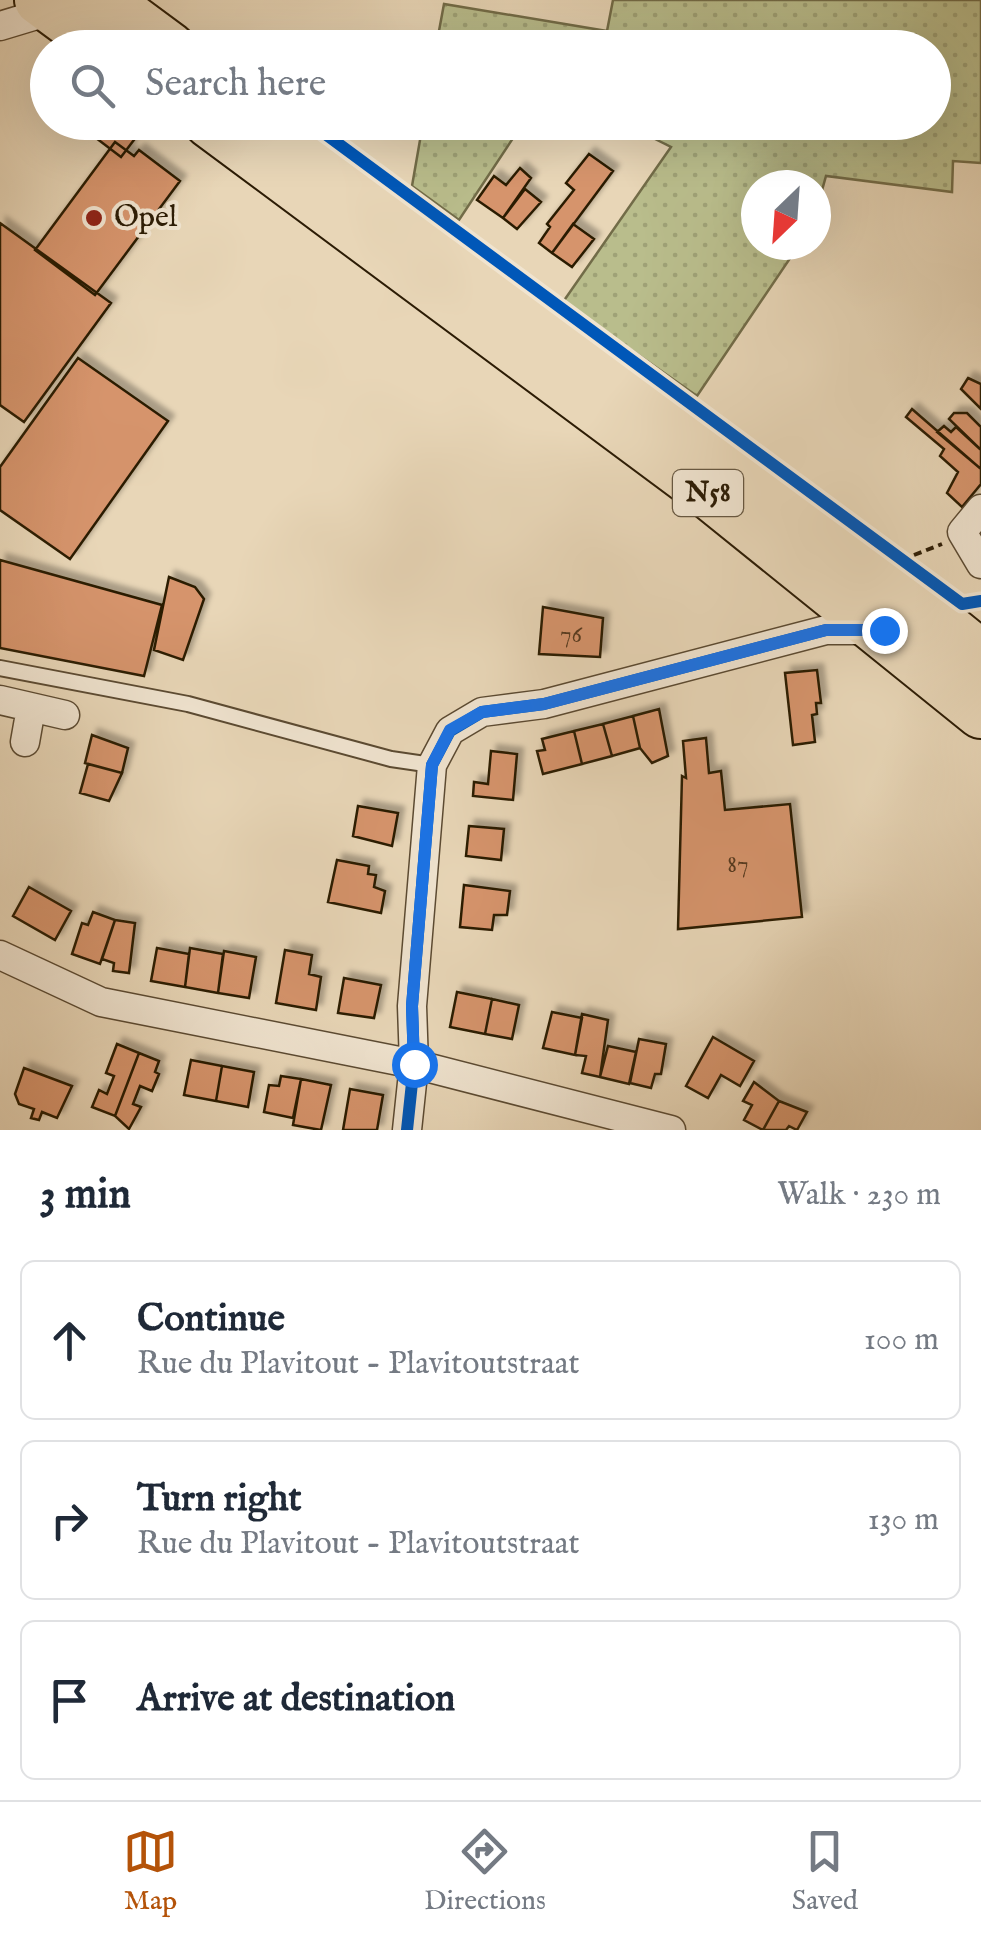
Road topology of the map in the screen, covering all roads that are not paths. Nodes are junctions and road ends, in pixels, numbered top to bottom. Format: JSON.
{"nodes":[{"id":1,"x":105,"y":0,"type":"edge"},
{"id":2,"x":51,"y":3,"type":"edge"},
{"id":3,"x":0,"y":26,"type":"edge"},
{"id":4,"x":83,"y":30,"type":"edge"},
{"id":5,"x":146,"y":30,"type":"edge"},
{"id":6,"x":232,"y":140,"type":"edge"},
{"id":7,"x":296,"y":140,"type":"edge"},
{"id":8,"x":981,"y":509,"type":"edge"},
{"id":9,"x":981,"y":564,"type":"edge"},
{"id":10,"x":884,"y":630,"type":"junction"},
{"id":11,"x":981,"y":656,"type":"edge"},
{"id":12,"x":0,"y":668,"type":"edge"},
{"id":13,"x":0,"y":700,"type":"edge"},
{"id":14,"x":31,"y":708,"type":"junction"},
{"id":15,"x":981,"y":713,"type":"edge"},
{"id":16,"x":66,"y":716,"type":"dead end"},
{"id":17,"x":24,"y":742,"type":"dead end"},
{"id":18,"x":432,"y":765,"type":"junction"},
{"id":19,"x":0,"y":955,"type":"edge"},
{"id":20,"x":414,"y":1064,"type":"junction"},
{"id":21,"x":407,"y":1130,"type":"edge"},
{"id":22,"x":672,"y":1130,"type":"edge"}],
"edges":[{"from":1,"to":5,"type":"highway"},
{"from":2,"to":3,"type":"street"},
{"from":2,"to":4,"type":"highway"},
{"from":6,"to":10,"type":"highway","number":"N58"},
{"from":7,"to":11,"type":"highway","number":"N58"},
{"from":8,"to":9,"type":"street"},
{"from":10,"to":15,"type":"highway","number":"N58"},
{"from":10,"to":18,"type":"street"},
{"from":12,"to":18,"type":"lane"},
{"from":13,"to":14,"type":"street"},
{"from":14,"to":16,"type":"street"},
{"from":14,"to":17,"type":"street"},
{"from":18,"to":20,"type":"street"},
{"from":19,"to":20,"type":"street"},
{"from":20,"to":21,"type":"street"},
{"from":20,"to":22,"type":"street"}]}
